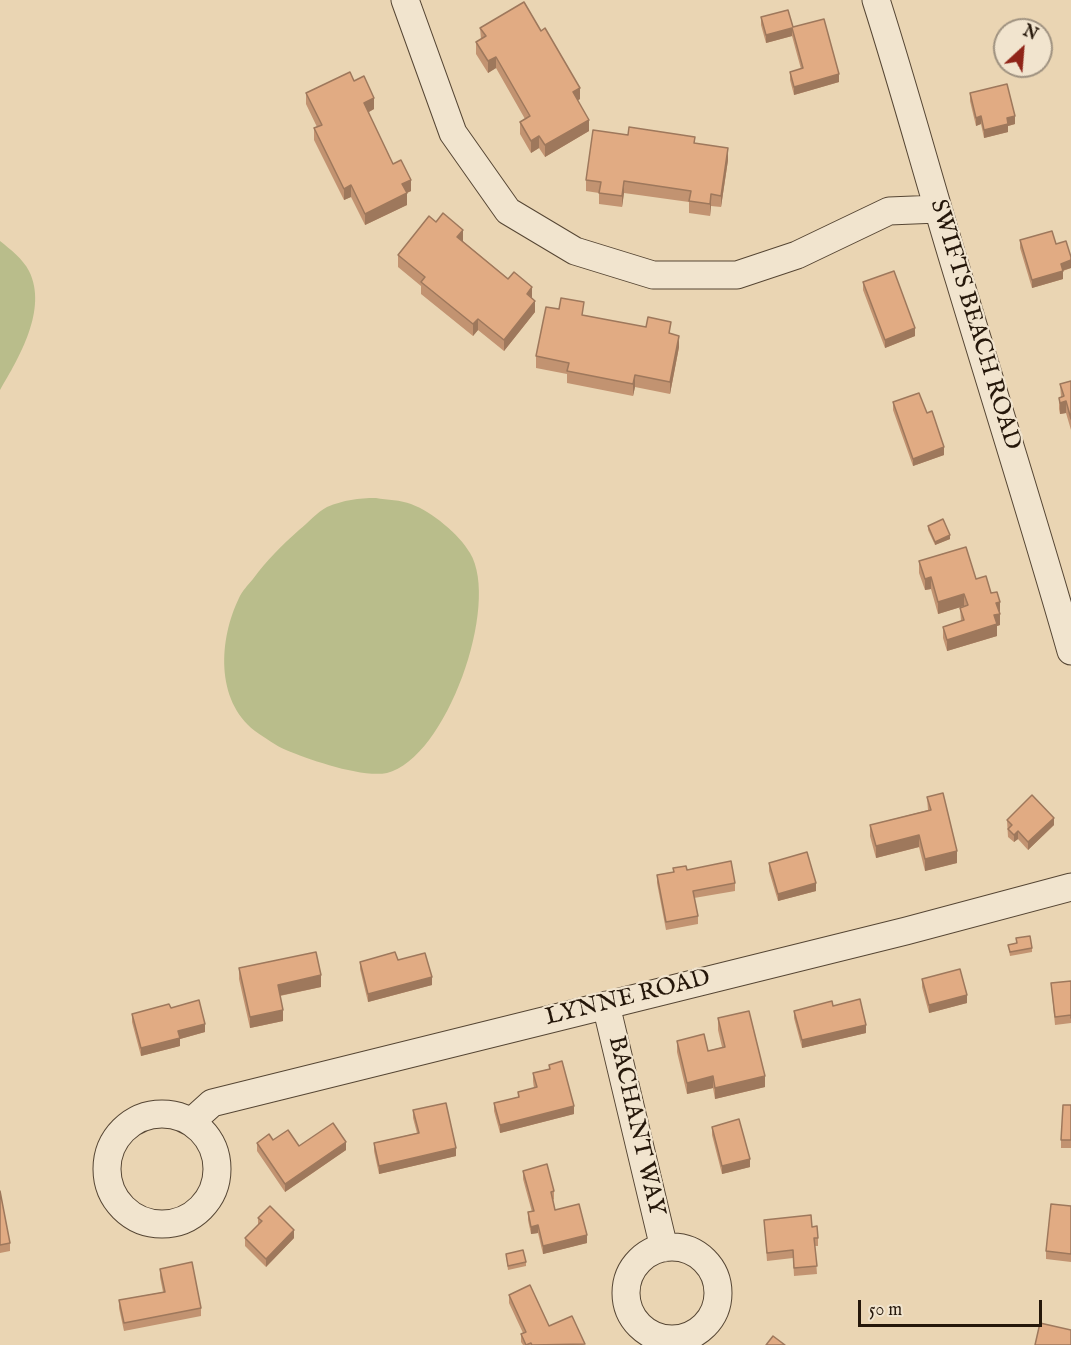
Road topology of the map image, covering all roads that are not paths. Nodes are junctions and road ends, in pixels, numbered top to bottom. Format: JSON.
{"nodes":[{"id":1,"x":405,"y":0,"type":"edge"},
{"id":2,"x":876,"y":0,"type":"edge"},
{"id":3,"x":938,"y":208,"type":"junction"},
{"id":4,"x":1071,"y":651,"type":"edge"},
{"id":5,"x":1071,"y":887,"type":"edge"},
{"id":6,"x":606,"y":1005,"type":"junction"},
{"id":7,"x":191,"y":1122,"type":"junction"},
{"id":8,"x":664,"y":1248,"type":"dead end"}],
"edges":[{"from":1,"to":3,"type":"street"},
{"from":2,"to":3,"type":"street","name":"SWIFTS BEACH ROAD"},
{"from":3,"to":4,"type":"street","name":"SWIFTS BEACH ROAD"},
{"from":5,"to":6,"type":"street","name":"LYNNE ROAD"},
{"from":6,"to":7,"type":"street","name":"LYNNE ROAD"},
{"from":6,"to":8,"type":"street","name":"BACHANT WAY"},
{"from":7,"to":7,"type":"street"}]}
